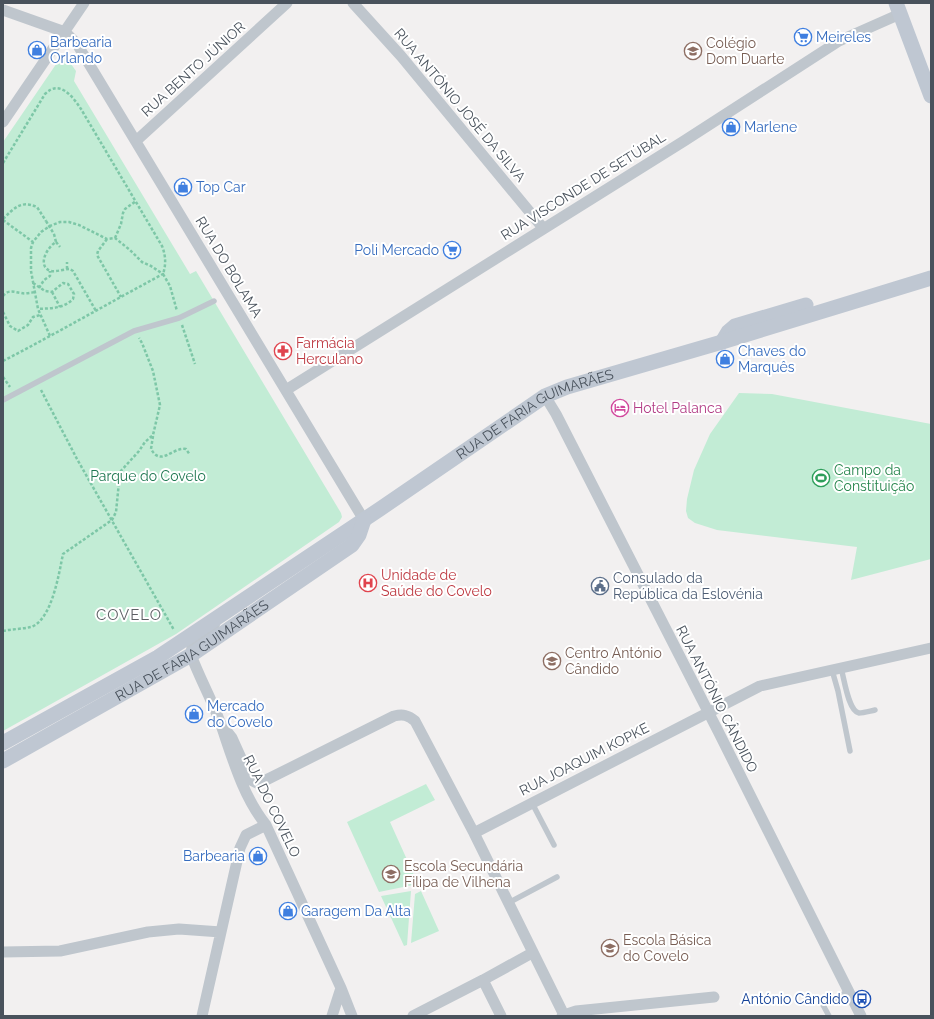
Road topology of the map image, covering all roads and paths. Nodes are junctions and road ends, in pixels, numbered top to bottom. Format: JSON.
{"nodes":[{"id":1,"x":84,"y":3,"type":"edge"},
{"id":2,"x":287,"y":3,"type":"edge"},
{"id":3,"x":353,"y":3,"type":"edge"},
{"id":4,"x":898,"y":9,"type":"edge"},
{"id":5,"x":3,"y":10,"type":"edge"},
{"id":6,"x":65,"y":32,"type":"junction"},
{"id":7,"x":931,"y":96,"type":"edge"},
{"id":8,"x":3,"y":122,"type":"edge"},
{"id":9,"x":136,"y":141,"type":"junction"},
{"id":10,"x":3,"y":163,"type":"edge"},
{"id":11,"x":136,"y":201,"type":"junction"},
{"id":12,"x":3,"y":220,"type":"edge"},
{"id":13,"x":543,"y":228,"type":"junction"},
{"id":14,"x":115,"y":238,"type":"junction"},
{"id":15,"x":107,"y":239,"type":"junction"},
{"id":16,"x":33,"y":242,"type":"junction"},
{"id":17,"x":56,"y":242,"type":"junction"},
{"id":18,"x":60,"y":247,"type":"dead end"},
{"id":19,"x":67,"y":262,"type":"dead end"},
{"id":20,"x":931,"y":267,"type":"edge"},
{"id":21,"x":67,"y":269,"type":"junction"},
{"id":22,"x":50,"y":271,"type":"junction"},
{"id":23,"x":163,"y":274,"type":"junction"},
{"id":24,"x":931,"y":278,"type":"edge"},
{"id":25,"x":33,"y":283,"type":"junction"},
{"id":26,"x":40,"y":288,"type":"junction"},
{"id":27,"x":35,"y":292,"type":"junction"},
{"id":28,"x":52,"y":292,"type":"junction"},
{"id":29,"x":3,"y":296,"type":"edge"},
{"id":30,"x":121,"y":297,"type":"junction"},
{"id":31,"x":214,"y":301,"type":"dead end"},
{"id":32,"x":60,"y":307,"type":"junction"},
{"id":33,"x":38,"y":309,"type":"junction"},
{"id":34,"x":96,"y":311,"type":"junction"},
{"id":35,"x":3,"y":312,"type":"edge"},
{"id":36,"x":40,"y":315,"type":"junction"},
{"id":37,"x":179,"y":318,"type":"junction"},
{"id":38,"x":134,"y":331,"type":"junction"},
{"id":39,"x":50,"y":336,"type":"junction"},
{"id":40,"x":722,"y":342,"type":"junction"},
{"id":41,"x":3,"y":361,"type":"edge"},
{"id":42,"x":195,"y":364,"type":"dead end"},
{"id":43,"x":37,"y":382,"type":"junction"},
{"id":44,"x":286,"y":390,"type":"junction"},
{"id":45,"x":545,"y":396,"type":"junction"},
{"id":46,"x":3,"y":400,"type":"edge"},
{"id":47,"x":153,"y":435,"type":"junction"},
{"id":48,"x":190,"y":455,"type":"dead end"},
{"id":49,"x":112,"y":520,"type":"junction"},
{"id":50,"x":364,"y":520,"type":"junction"},
{"id":51,"x":216,"y":619,"type":"junction"},
{"id":52,"x":3,"y":631,"type":"edge"},
{"id":53,"x":176,"y":634,"type":"dead end"},
{"id":54,"x":931,"y":648,"type":"edge"},
{"id":55,"x":190,"y":655,"type":"junction"},
{"id":56,"x":836,"y":668,"type":"junction"},
{"id":57,"x":875,"y":710,"type":"dead end"},
{"id":58,"x":708,"y":712,"type":"junction"},
{"id":59,"x":221,"y":724,"type":"junction"},
{"id":60,"x":3,"y":743,"type":"edge"},
{"id":61,"x":850,"y":751,"type":"dead end"},
{"id":62,"x":3,"y":761,"type":"edge"},
{"id":63,"x":532,"y":803,"type":"junction"},
{"id":64,"x":266,"y":825,"type":"junction"},
{"id":65,"x":474,"y":833,"type":"junction"},
{"id":66,"x":554,"y":845,"type":"dead end"},
{"id":67,"x":557,"y":877,"type":"dead end"},
{"id":68,"x":508,"y":903,"type":"junction"},
{"id":69,"x":221,"y":932,"type":"junction"},
{"id":70,"x":3,"y":952,"type":"edge"},
{"id":71,"x":532,"y":952,"type":"junction"},
{"id":72,"x":483,"y":980,"type":"junction"},
{"id":73,"x":341,"y":988,"type":"junction"},
{"id":74,"x":849,"y":991,"type":"junction"},
{"id":75,"x":714,"y":997,"type":"dead end"},
{"id":76,"x":563,"y":1015,"type":"edge"},
{"id":77,"x":202,"y":1016,"type":"edge"},
{"id":78,"x":332,"y":1016,"type":"edge"},
{"id":79,"x":352,"y":1016,"type":"edge"},
{"id":80,"x":413,"y":1016,"type":"edge"},
{"id":81,"x":501,"y":1016,"type":"edge"},
{"id":82,"x":829,"y":1016,"type":"edge"},
{"id":83,"x":861,"y":1016,"type":"edge"}],
"edges":[{"from":1,"to":6,"type":"street"},
{"from":2,"to":9,"type":"street","name":"RUA BENTO JÚNIOR"},
{"from":3,"to":13,"type":"street","name":"RUA ANTÓNIO JOSÉ DA SILVA"},
{"from":4,"to":7,"type":"main road"},
{"from":4,"to":13,"type":"street","name":"RUA VISCONDE DE SETÚBAL"},
{"from":5,"to":6,"type":"street"},
{"from":6,"to":8,"type":"street"},
{"from":6,"to":9,"type":"street","name":"RUA DO BOLAMA"},
{"from":9,"to":44,"type":"street","name":"RUA DO BOLAMA"},
{"from":10,"to":11,"type":"path"},
{"from":11,"to":14,"type":"path"},
{"from":11,"to":23,"type":"path"},
{"from":12,"to":16,"type":"path"},
{"from":12,"to":17,"type":"path","bridge":true},
{"from":13,"to":44,"type":"street","name":"RUA VISCONDE DE SETÚBAL"},
{"from":14,"to":15,"type":"path"},
{"from":14,"to":23,"type":"path"},
{"from":15,"to":16,"type":"path"},
{"from":15,"to":30,"type":"path"},
{"from":16,"to":25,"type":"path"},
{"from":17,"to":18,"type":"path"},
{"from":17,"to":22,"type":"path"},
{"from":19,"to":21,"type":"path"},
{"from":20,"to":40,"type":"main road"},
{"from":21,"to":22,"type":"path"},
{"from":21,"to":34,"type":"path"},
{"from":22,"to":26,"type":"path"},
{"from":23,"to":30,"type":"path"},
{"from":23,"to":37,"type":"path"},
{"from":24,"to":40,"type":"main road","name":"RUA DE FARIA GUIMARÃES"},
{"from":25,"to":26,"type":"path"},
{"from":25,"to":27,"type":"path"},
{"from":26,"to":28,"type":"path"},
{"from":27,"to":29,"type":"path"},
{"from":27,"to":33,"type":"path"},
{"from":28,"to":32,"type":"path"},
{"from":28,"to":32,"type":"path"},
{"from":30,"to":34,"type":"path"},
{"from":31,"to":37,"type":"lane"},
{"from":32,"to":33,"type":"path"},
{"from":33,"to":36,"type":"path"},
{"from":34,"to":39,"type":"path"},
{"from":35,"to":36,"type":"path"},
{"from":36,"to":39,"type":"path"},
{"from":37,"to":38,"type":"lane"},
{"from":37,"to":42,"type":"path"},
{"from":38,"to":43,"type":"lane"},
{"from":38,"to":47,"type":"path"},
{"from":39,"to":41,"type":"path"},
{"from":40,"to":45,"type":"main road","name":"RUA DE FARIA GUIMARÃES"},
{"from":43,"to":46,"type":"lane"},
{"from":43,"to":49,"type":"path"},
{"from":44,"to":50,"type":"street","name":"RUA DO BOLAMA"},
{"from":45,"to":50,"type":"main road","name":"RUA DE FARIA GUIMARÃES"},
{"from":45,"to":58,"type":"street","name":"RUA ANTÓNIO CÂNDIDO"},
{"from":47,"to":48,"type":"path"},
{"from":47,"to":49,"type":"path"},
{"from":49,"to":52,"type":"path"},
{"from":49,"to":53,"type":"path"},
{"from":50,"to":51,"type":"main road","name":"RUA DE FARIA GUIMARÃES"},
{"from":50,"to":55,"type":"main road","name":"RUA DE FARIA GUIMARÃES"},
{"from":51,"to":55,"type":"street"},
{"from":51,"to":60,"type":"main road","name":"RUA DE FARIA GUIMARÃES"},
{"from":54,"to":56,"type":"street","name":"RUA JOAQUIM KOPKE"},
{"from":55,"to":59,"type":"street","name":"RUA DO COVELO"},
{"from":55,"to":62,"type":"main road","name":"RUA DE FARIA GUIMARÃES"},
{"from":56,"to":57,"type":"lane"},
{"from":56,"to":58,"type":"street","name":"RUA JOAQUIM KOPKE"},
{"from":56,"to":61,"type":"lane"},
{"from":58,"to":63,"type":"street","name":"RUA JOAQUIM KOPKE"},
{"from":58,"to":74,"type":"street","name":"RUA ANTÓNIO CÂNDIDO"},
{"from":59,"to":64,"type":"street","name":"RUA DO COVELO"},
{"from":59,"to":65,"type":"street"},
{"from":63,"to":65,"type":"street","name":"RUA JOAQUIM KOPKE"},
{"from":63,"to":66,"type":"lane"},
{"from":64,"to":69,"type":"street"},
{"from":64,"to":73,"type":"street","name":"RUA DO COVELO"},
{"from":65,"to":68,"type":"street"},
{"from":67,"to":68,"type":"lane"},
{"from":68,"to":71,"type":"street"},
{"from":69,"to":70,"type":"street"},
{"from":69,"to":77,"type":"street"},
{"from":71,"to":72,"type":"street"},
{"from":71,"to":76,"type":"street"},
{"from":72,"to":80,"type":"street"},
{"from":72,"to":81,"type":"street"},
{"from":73,"to":78,"type":"street"},
{"from":73,"to":79,"type":"street","name":"RUA DO COVELO"},
{"from":74,"to":82,"type":"lane"},
{"from":74,"to":83,"type":"street","name":"RUA ANTÓNIO CÂNDIDO"},
{"from":75,"to":76,"type":"street"}]}
